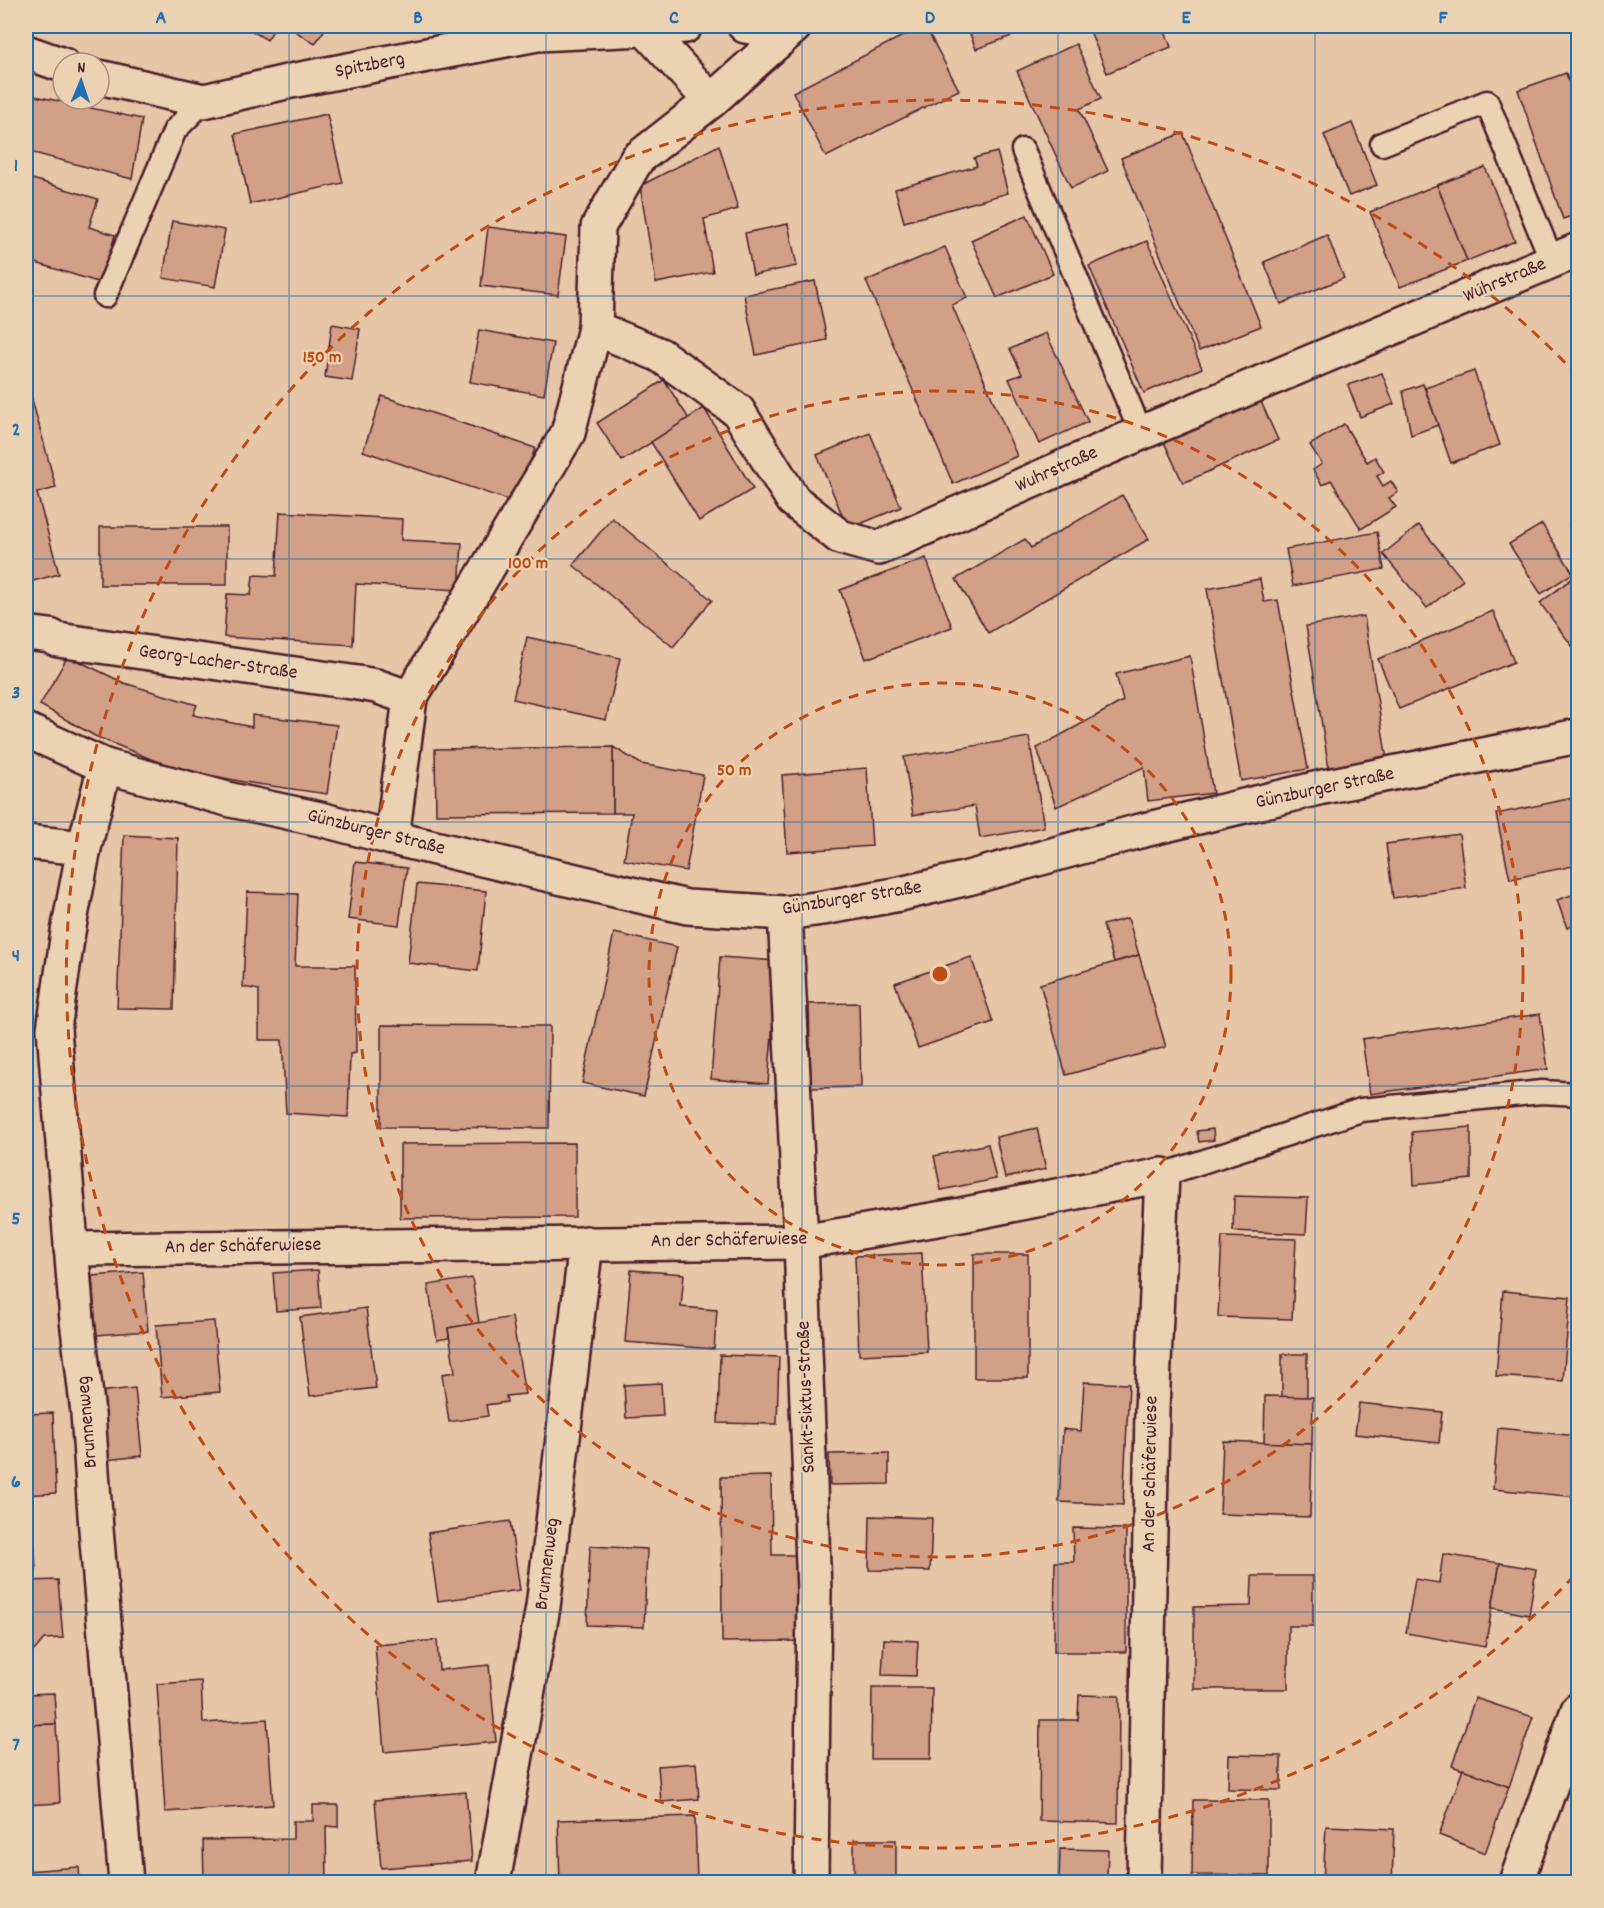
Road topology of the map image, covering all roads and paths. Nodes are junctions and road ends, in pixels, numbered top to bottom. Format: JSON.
{"nodes":[{"id":1,"x":686,"y":26,"type":"edge"},
{"id":2,"x":745,"y":26,"type":"edge"},
{"id":3,"x":645,"y":29,"type":"junction"},
{"id":4,"x":791,"y":29,"type":"edge"},
{"id":5,"x":26,"y":52,"type":"edge"},
{"id":6,"x":51,"y":61,"type":"edge"},
{"id":7,"x":111,"y":80,"type":"edge"},
{"id":8,"x":204,"y":101,"type":"junction"},
{"id":9,"x":711,"y":101,"type":"junction"},
{"id":10,"x":1382,"y":144,"type":"dead end"},
{"id":11,"x":1023,"y":150,"type":"dead end"},
{"id":12,"x":1565,"y":255,"type":"edge"},
{"id":13,"x":105,"y":296,"type":"dead end"},
{"id":14,"x":595,"y":328,"type":"junction"},
{"id":15,"x":1142,"y":433,"type":"junction"},
{"id":16,"x":26,"y":633,"type":"edge"},
{"id":17,"x":410,"y":698,"type":"junction"},
{"id":18,"x":26,"y":730,"type":"edge"},
{"id":19,"x":1578,"y":736,"type":"edge"},
{"id":20,"x":105,"y":766,"type":"junction"},
{"id":21,"x":392,"y":838,"type":"junction"},
{"id":22,"x":26,"y":842,"type":"edge"},
{"id":23,"x":84,"y":848,"type":"junction"},
{"id":24,"x":784,"y":913,"type":"junction"},
{"id":25,"x":1578,"y":1094,"type":"edge"},
{"id":26,"x":1162,"y":1176,"type":"junction"},
{"id":27,"x":801,"y":1242,"type":"junction"},
{"id":28,"x":586,"y":1243,"type":"junction"},
{"id":29,"x":71,"y":1249,"type":"junction"},
{"id":30,"x":1578,"y":1710,"type":"edge"},
{"id":31,"x":126,"y":1882,"type":"edge"},
{"id":32,"x":493,"y":1882,"type":"edge"},
{"id":33,"x":811,"y":1882,"type":"edge"},
{"id":34,"x":1144,"y":1882,"type":"edge"},
{"id":35,"x":1516,"y":1882,"type":"edge"}],
"edges":[{"from":1,"to":3,"type":"street","name":"Spitzberg"},
{"from":2,"to":4,"type":"street"},
{"from":3,"to":8,"type":"street","name":"Spitzberg"},
{"from":3,"to":9,"type":"street"},
{"from":4,"to":9,"type":"street"},
{"from":5,"to":6,"type":"street"},
{"from":7,"to":8,"type":"street","name":"Spitzberg"},
{"from":8,"to":13,"type":"lane"},
{"from":9,"to":14,"type":"street"},
{"from":10,"to":12,"type":"lane"},
{"from":11,"to":15,"type":"lane"},
{"from":12,"to":15,"type":"street","name":"Wuhrstraße"},
{"from":14,"to":15,"type":"street","name":"Wuhrstraße"},
{"from":14,"to":17,"type":"street"},
{"from":16,"to":17,"type":"street","name":"Georg-Lacher-Straße"},
{"from":17,"to":21,"type":"street"},
{"from":18,"to":20,"type":"street","name":"Günzburger Straße"},
{"from":19,"to":24,"type":"street","name":"Günzburger Straße"},
{"from":20,"to":21,"type":"street","name":"Günzburger Straße"},
{"from":20,"to":23,"type":"street"},
{"from":21,"to":24,"type":"street","name":"Günzburger Straße"},
{"from":22,"to":23,"type":"street"},
{"from":23,"to":29,"type":"street"},
{"from":24,"to":27,"type":"street","name":"Sankt-Sixtus-Straße"},
{"from":25,"to":26,"type":"lane"},
{"from":26,"to":27,"type":"street","name":"An der Schäferwiese"},
{"from":26,"to":34,"type":"street","name":"An der Schäferwiese"},
{"from":27,"to":28,"type":"street","name":"An der Schäferwiese"},
{"from":27,"to":33,"type":"street","name":"Sankt-Sixtus-Straße"},
{"from":28,"to":29,"type":"street","name":"An der Schäferwiese"},
{"from":28,"to":32,"type":"street","name":"Brunnenweg"},
{"from":29,"to":31,"type":"street","name":"Brunnenweg"},
{"from":30,"to":35,"type":"street"}]}
